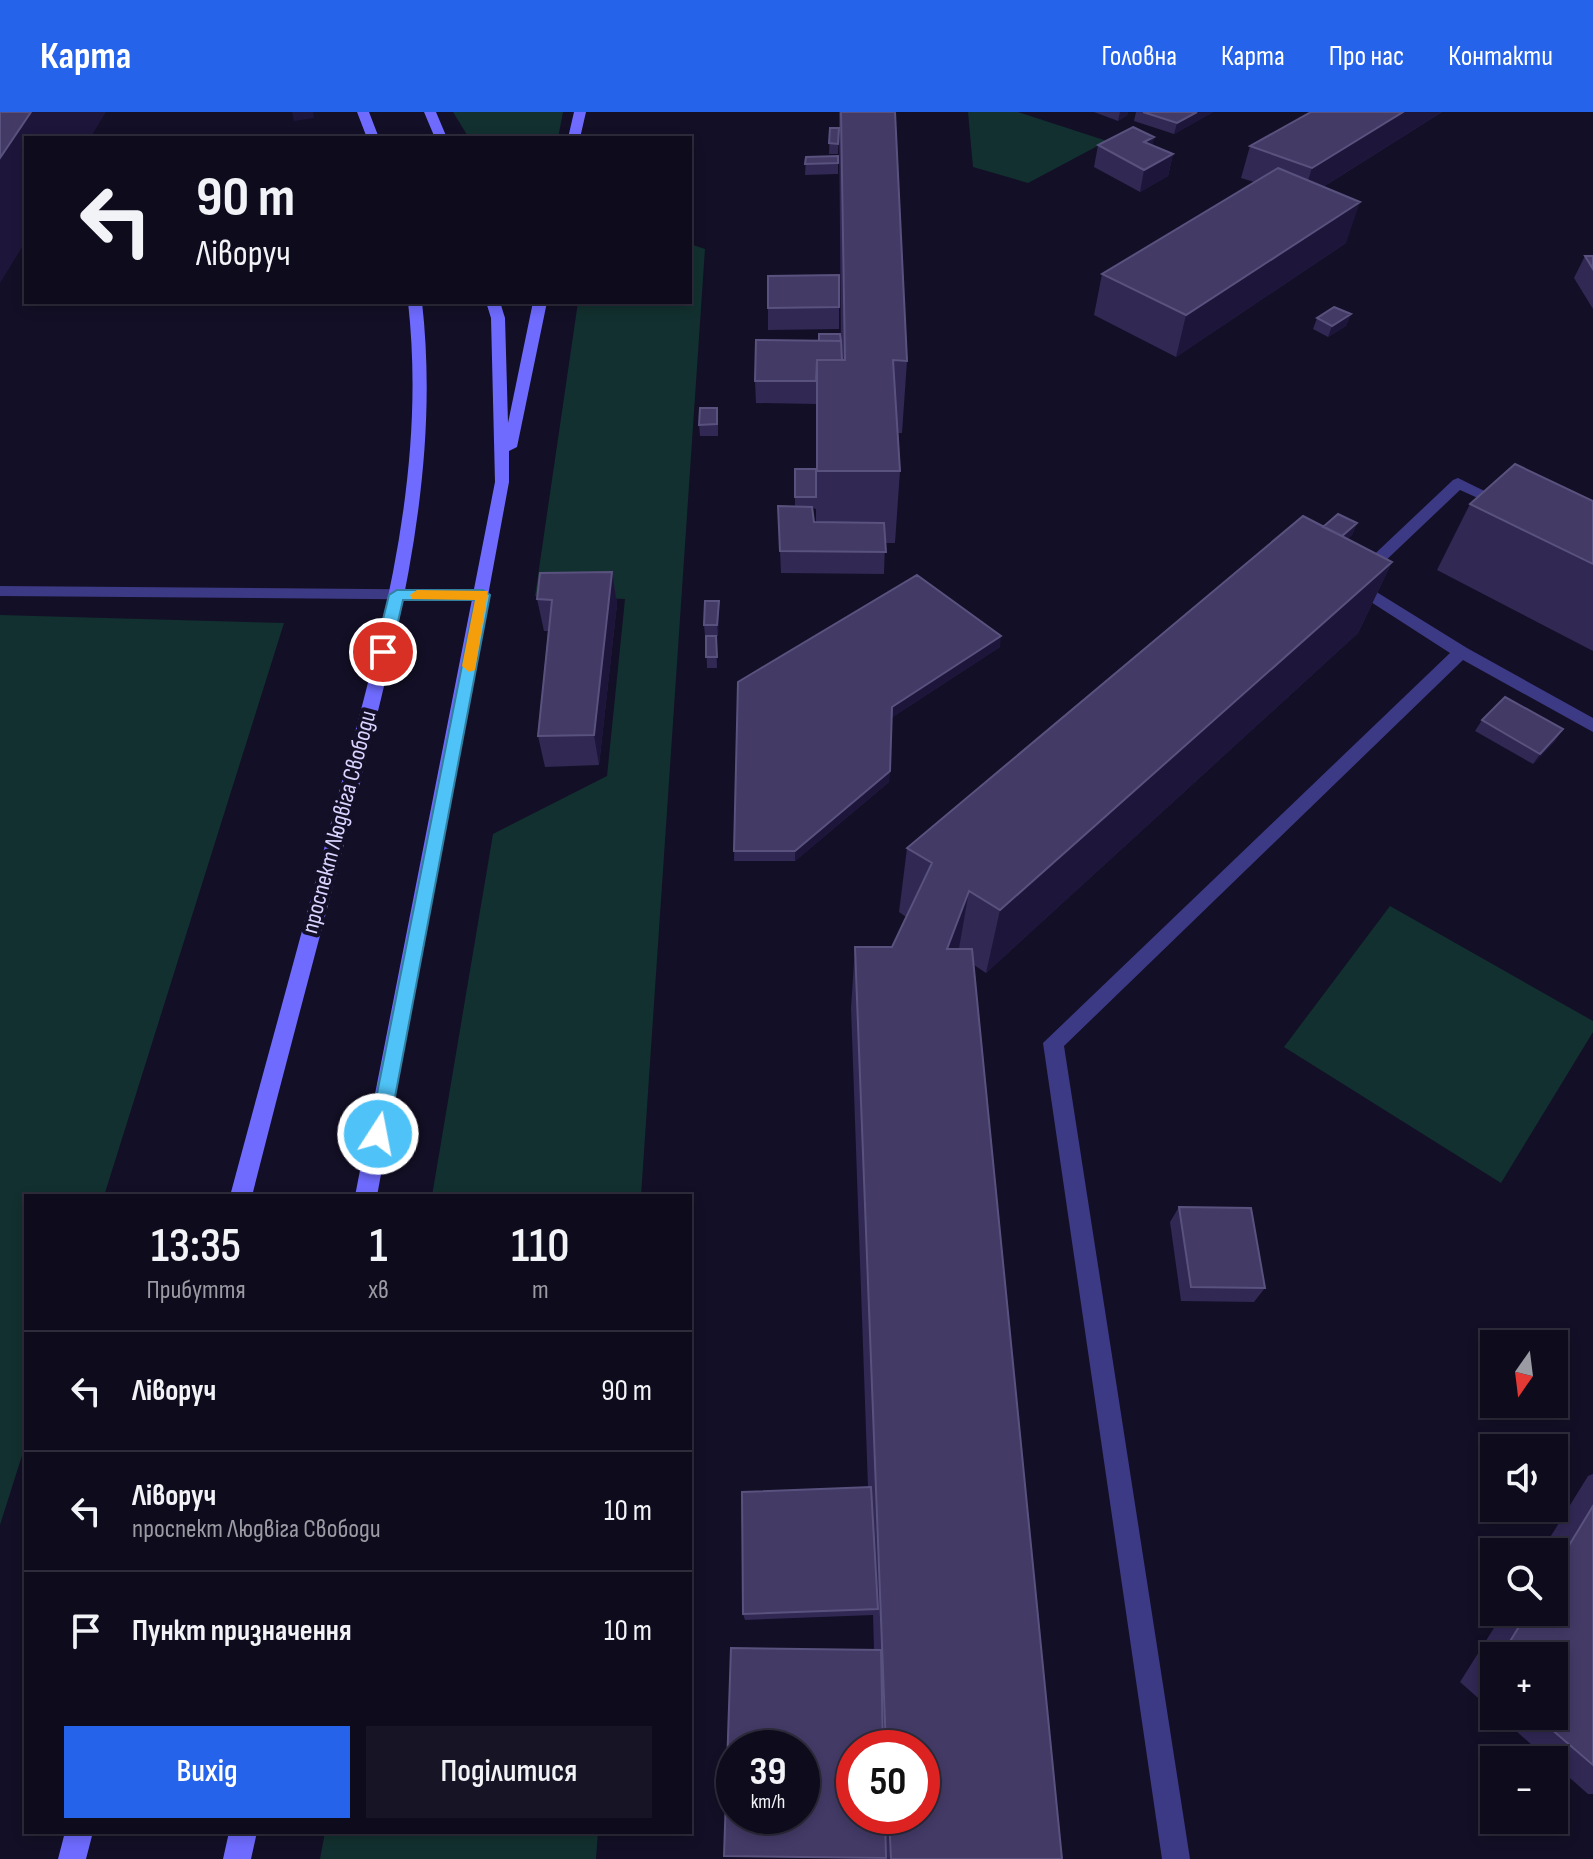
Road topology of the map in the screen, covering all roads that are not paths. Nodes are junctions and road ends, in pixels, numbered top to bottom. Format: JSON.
{"nodes":[{"id":1,"x":363,"y":112,"type":"edge"},
{"id":2,"x":430,"y":112,"type":"edge"},
{"id":3,"x":580,"y":112,"type":"edge"},
{"id":4,"x":372,"y":136,"type":"edge"},
{"id":5,"x":440,"y":136,"type":"edge"},
{"id":6,"x":574,"y":136,"type":"edge"},
{"id":7,"x":415,"y":304,"type":"edge"},
{"id":8,"x":494,"y":304,"type":"edge"},
{"id":9,"x":540,"y":304,"type":"edge"},
{"id":10,"x":502,"y":482,"type":"junction"},
{"id":11,"x":1526,"y":514,"type":"edge"},
{"id":12,"x":0,"y":591,"type":"edge"},
{"id":13,"x":397,"y":595,"type":"junction"},
{"id":14,"x":483,"y":595,"type":"junction"},
{"id":15,"x":1461,"y":652,"type":"junction"},
{"id":16,"x":1593,"y":726,"type":"edge"},
{"id":17,"x":242,"y":1194,"type":"edge"},
{"id":18,"x":366,"y":1194,"type":"edge"},
{"id":19,"x":78,"y":1834,"type":"edge"},
{"id":20,"x":243,"y":1834,"type":"edge"},
{"id":21,"x":72,"y":1859,"type":"edge"},
{"id":22,"x":237,"y":1859,"type":"edge"},
{"id":23,"x":1176,"y":1859,"type":"edge"}],
"edges":[{"from":1,"to":4,"type":"main road"},
{"from":2,"to":5,"type":"main road"},
{"from":3,"to":6,"type":"main road"},
{"from":7,"to":13,"type":"main road","name":"проспект Людвіга Свободи"},
{"from":8,"to":10,"type":"main road"},
{"from":9,"to":10,"type":"main road"},
{"from":10,"to":14,"type":"main road"},
{"from":11,"to":15,"type":"lane"},
{"from":12,"to":13,"type":"lane"},
{"from":13,"to":14,"type":"lane"},
{"from":13,"to":17,"type":"main road","name":"проспект Людвіга Свободи"},
{"from":14,"to":18,"type":"main road"},
{"from":15,"to":16,"type":"lane"},
{"from":15,"to":23,"type":"lane"},
{"from":19,"to":21,"type":"main road"},
{"from":20,"to":22,"type":"main road"}]}
